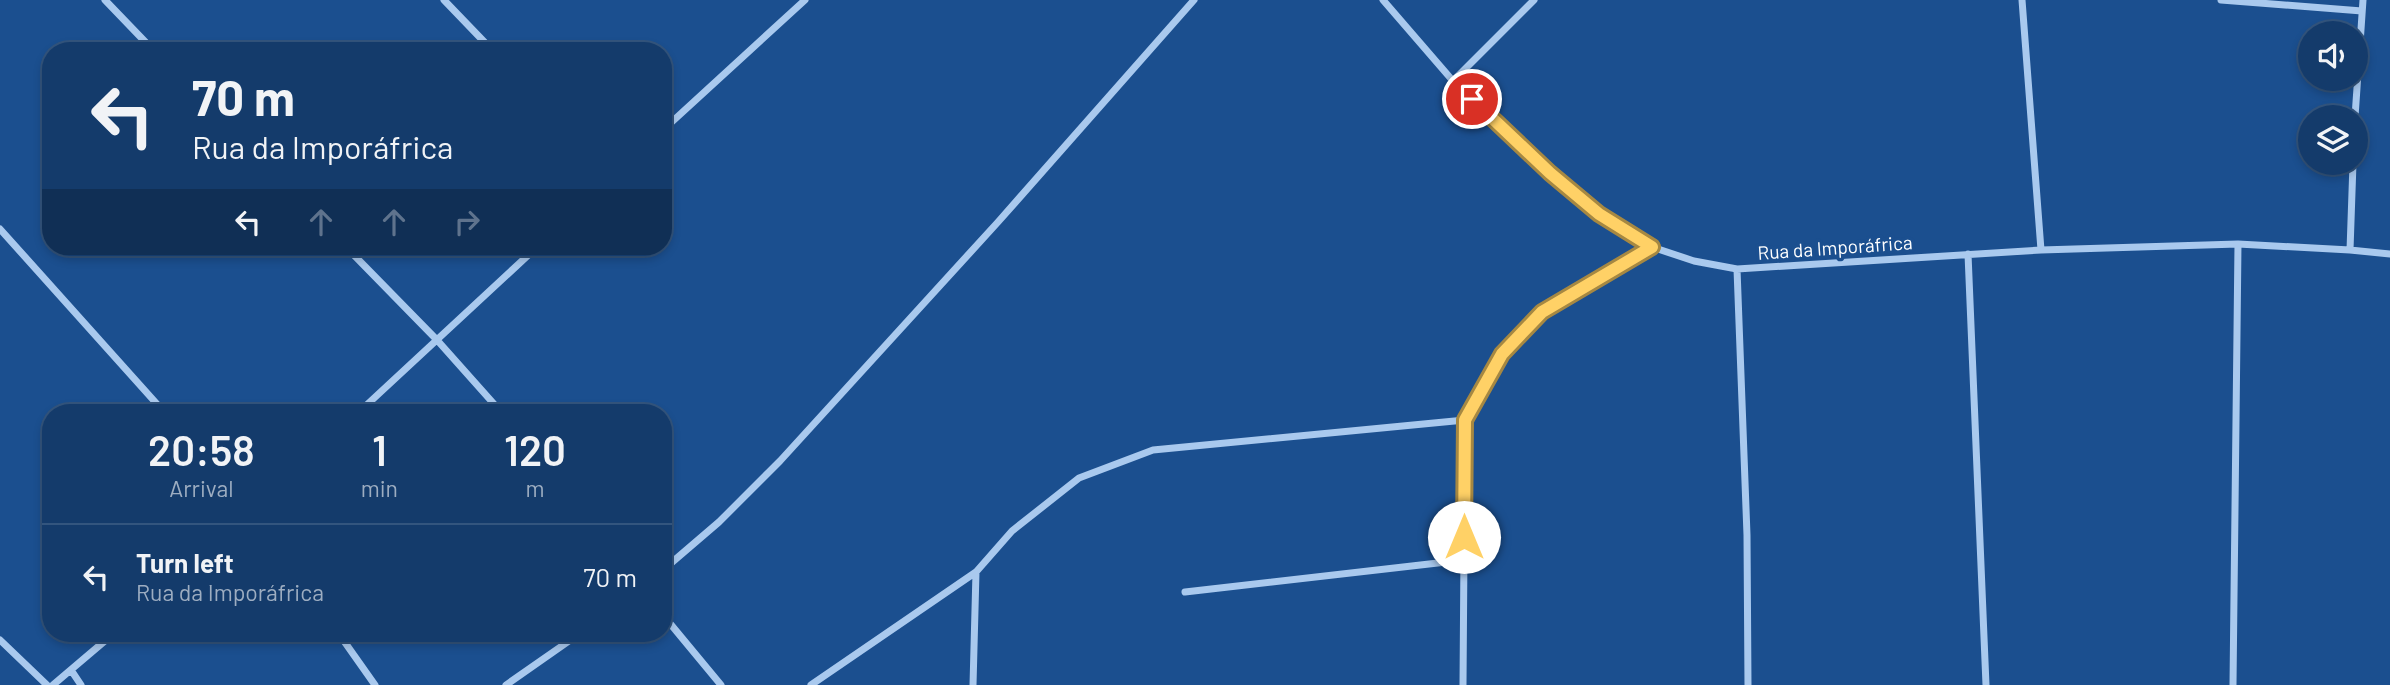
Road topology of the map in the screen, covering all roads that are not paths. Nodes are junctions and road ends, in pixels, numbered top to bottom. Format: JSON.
{"nodes":[{"id":1,"x":105,"y":0,"type":"edge"},
{"id":2,"x":444,"y":0,"type":"edge"},
{"id":3,"x":805,"y":0,"type":"edge"},
{"id":4,"x":1194,"y":0,"type":"edge"},
{"id":5,"x":1382,"y":0,"type":"edge"},
{"id":6,"x":1535,"y":0,"type":"edge"},
{"id":7,"x":2022,"y":0,"type":"edge"},
{"id":8,"x":2221,"y":0,"type":"edge"},
{"id":9,"x":2363,"y":0,"type":"edge"},
{"id":10,"x":2362,"y":11,"type":"junction"},
{"id":11,"x":145,"y":42,"type":"edge"},
{"id":12,"x":484,"y":42,"type":"edge"},
{"id":13,"x":1453,"y":81,"type":"junction"},
{"id":14,"x":2356,"y":105,"type":"edge"},
{"id":15,"x":672,"y":122,"type":"edge"},
{"id":16,"x":2353,"y":175,"type":"edge"},
{"id":17,"x":0,"y":229,"type":"edge"},
{"id":18,"x":2238,"y":244,"type":"junction"},
{"id":19,"x":1652,"y":247,"type":"junction"},
{"id":20,"x":2041,"y":250,"type":"junction"},
{"id":21,"x":2350,"y":250,"type":"junction"},
{"id":22,"x":1968,"y":254,"type":"junction"},
{"id":23,"x":2390,"y":254,"type":"edge"},
{"id":24,"x":355,"y":256,"type":"edge"},
{"id":25,"x":527,"y":256,"type":"edge"},
{"id":26,"x":1737,"y":269,"type":"junction"},
{"id":27,"x":437,"y":340,"type":"junction"},
{"id":28,"x":157,"y":404,"type":"edge"},
{"id":29,"x":368,"y":404,"type":"edge"},
{"id":30,"x":494,"y":404,"type":"edge"},
{"id":31,"x":1465,"y":420,"type":"junction"},
{"id":32,"x":1464,"y":560,"type":"junction"},
{"id":33,"x":672,"y":562,"type":"edge"},
{"id":34,"x":976,"y":572,"type":"junction"},
{"id":35,"x":1185,"y":592,"type":"dead end"},
{"id":36,"x":672,"y":626,"type":"edge"},
{"id":37,"x":0,"y":640,"type":"edge"},
{"id":38,"x":104,"y":642,"type":"edge"},
{"id":39,"x":345,"y":642,"type":"edge"},
{"id":40,"x":568,"y":642,"type":"edge"},
{"id":41,"x":71,"y":670,"type":"junction"},
{"id":42,"x":47,"y":685,"type":"edge"},
{"id":43,"x":53,"y":685,"type":"edge"},
{"id":44,"x":81,"y":685,"type":"edge"},
{"id":45,"x":375,"y":685,"type":"edge"},
{"id":46,"x":506,"y":685,"type":"edge"},
{"id":47,"x":721,"y":685,"type":"edge"},
{"id":48,"x":811,"y":685,"type":"edge"},
{"id":49,"x":973,"y":685,"type":"edge"},
{"id":50,"x":1463,"y":685,"type":"edge"},
{"id":51,"x":1748,"y":685,"type":"edge"},
{"id":52,"x":1986,"y":685,"type":"edge"},
{"id":53,"x":2233,"y":685,"type":"edge"}],
"edges":[{"from":1,"to":11,"type":"street"},
{"from":2,"to":12,"type":"street"},
{"from":3,"to":15,"type":"street"},
{"from":4,"to":33,"type":"street"},
{"from":5,"to":13,"type":"street","name":"Rua da Imporáfrica"},
{"from":6,"to":13,"type":"street"},
{"from":7,"to":20,"type":"street"},
{"from":8,"to":10,"type":"street"},
{"from":9,"to":10,"type":"street"},
{"from":10,"to":14,"type":"street"},
{"from":13,"to":19,"type":"street","name":"Rua da Imporáfrica"},
{"from":16,"to":21,"type":"street"},
{"from":17,"to":28,"type":"street"},
{"from":18,"to":20,"type":"street","name":"Rua da Imporáfrica"},
{"from":18,"to":21,"type":"street","name":"Rua da Imporáfrica"},
{"from":18,"to":53,"type":"street"},
{"from":19,"to":26,"type":"street","name":"Rua da Imporáfrica"},
{"from":19,"to":31,"type":"street"},
{"from":20,"to":22,"type":"street","name":"Rua da Imporáfrica"},
{"from":21,"to":23,"type":"street","name":"Rua da Imporáfrica"},
{"from":22,"to":26,"type":"street","name":"Rua da Imporáfrica"},
{"from":22,"to":52,"type":"street"},
{"from":24,"to":27,"type":"street"},
{"from":25,"to":27,"type":"street"},
{"from":26,"to":51,"type":"street"},
{"from":27,"to":29,"type":"street"},
{"from":27,"to":30,"type":"street"},
{"from":31,"to":32,"type":"street"},
{"from":31,"to":34,"type":"street"},
{"from":32,"to":35,"type":"street"},
{"from":32,"to":50,"type":"street"},
{"from":34,"to":48,"type":"street"},
{"from":34,"to":49,"type":"street"},
{"from":36,"to":47,"type":"street"},
{"from":37,"to":42,"type":"street"},
{"from":38,"to":41,"type":"street"},
{"from":39,"to":45,"type":"street"},
{"from":40,"to":46,"type":"street"},
{"from":41,"to":43,"type":"street"},
{"from":41,"to":44,"type":"street"}]}
